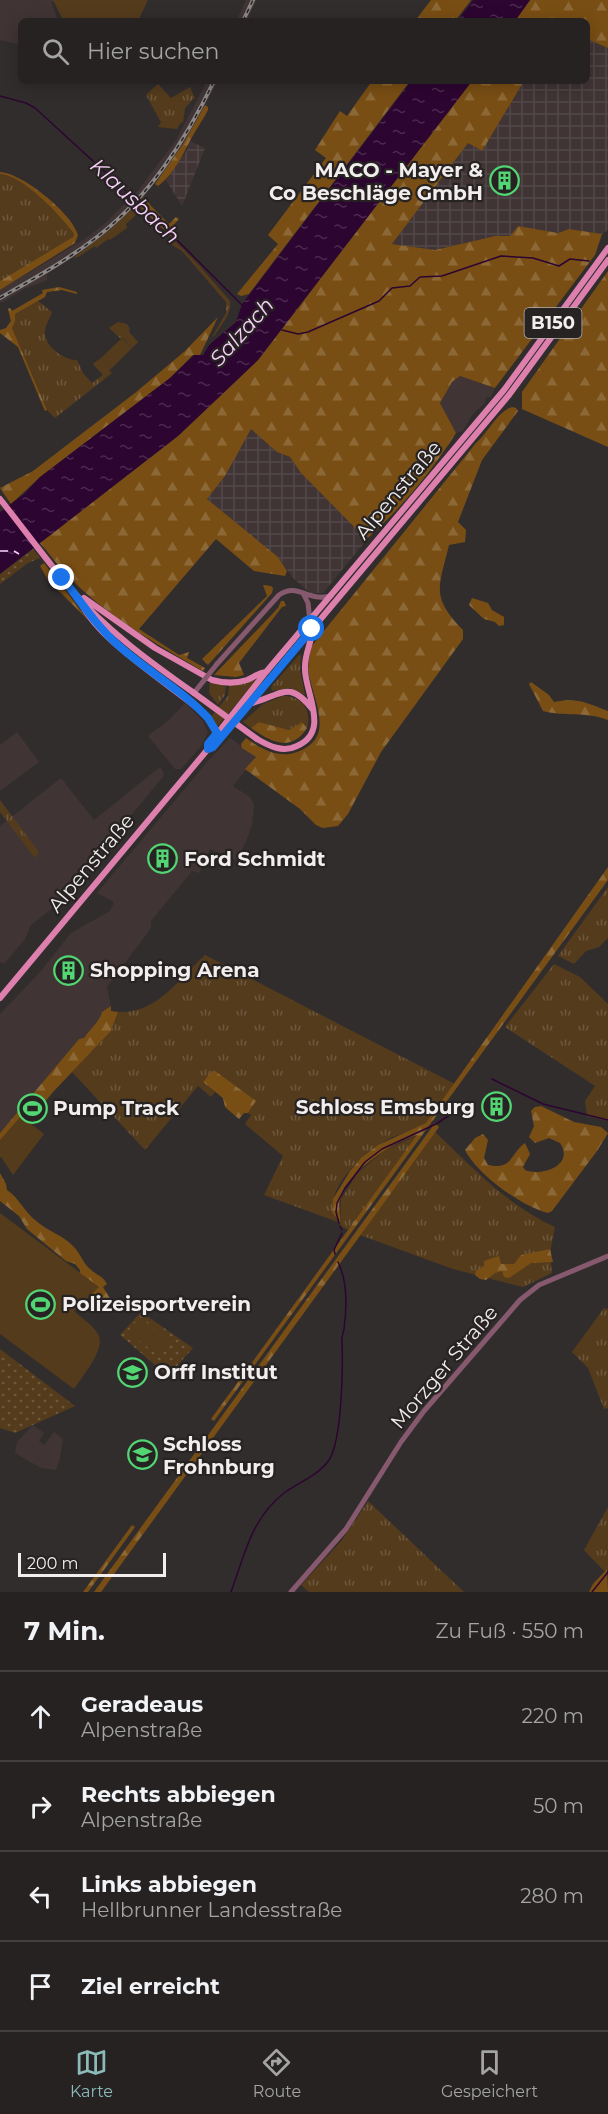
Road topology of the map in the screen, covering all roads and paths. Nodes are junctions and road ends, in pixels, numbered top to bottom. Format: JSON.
{"nodes":[{"id":1,"x":608,"y":248,"type":"edge"},
{"id":2,"x":608,"y":260,"type":"edge"},
{"id":3,"x":0,"y":499,"type":"edge"},
{"id":4,"x":75,"y":594,"type":"junction"},
{"id":5,"x":304,"y":595,"type":"junction"},
{"id":6,"x":330,"y":596,"type":"junction"},
{"id":7,"x":310,"y":621,"type":"junction"},
{"id":8,"x":312,"y":629,"type":"junction"},
{"id":9,"x":266,"y":672,"type":"junction"},
{"id":10,"x":194,"y":693,"type":"junction"},
{"id":11,"x":251,"y":703,"type":"junction"},
{"id":12,"x":314,"y":710,"type":"junction"},
{"id":13,"x":217,"y":733,"type":"junction"},
{"id":14,"x":208,"y":749,"type":"junction"},
{"id":15,"x":0,"y":998,"type":"edge"},
{"id":16,"x":608,"y":1256,"type":"edge"},
{"id":17,"x":291,"y":1592,"type":"edge"}],
"edges":[{"from":1,"to":6,"type":"main road","name":"Alpenstraße","number":"B150"},
{"from":2,"to":8,"type":"main road","name":"Alpenstraße","number":"B150"},
{"from":3,"to":4,"type":"main road"},
{"from":4,"to":9,"type":"main road"},
{"from":4,"to":10,"type":"main road"},
{"from":4,"to":13,"type":"main road"},
{"from":5,"to":6,"type":"street"},
{"from":5,"to":7,"type":"street"},
{"from":5,"to":10,"type":"street","bridge":true},
{"from":6,"to":7,"type":"main road","name":"Alpenstraße","number":"B150"},
{"from":7,"to":9,"type":"main road","name":"Alpenstraße","number":"B150"},
{"from":8,"to":11,"type":"main road","name":"Alpenstraße","number":"B150"},
{"from":8,"to":12,"type":"main road"},
{"from":9,"to":13,"type":"main road","name":"Alpenstraße","number":"B150"},
{"from":10,"to":12,"type":"main road","bridge":true},
{"from":11,"to":12,"type":"main road"},
{"from":11,"to":14,"type":"main road","name":"Alpenstraße","number":"B150"},
{"from":13,"to":14,"type":"main road","name":"Alpenstraße","number":"B150"},
{"from":14,"to":15,"type":"main road","name":"Alpenstraße","number":"B150"},
{"from":16,"to":17,"type":"street","name":"Morzger Straße"}]}
